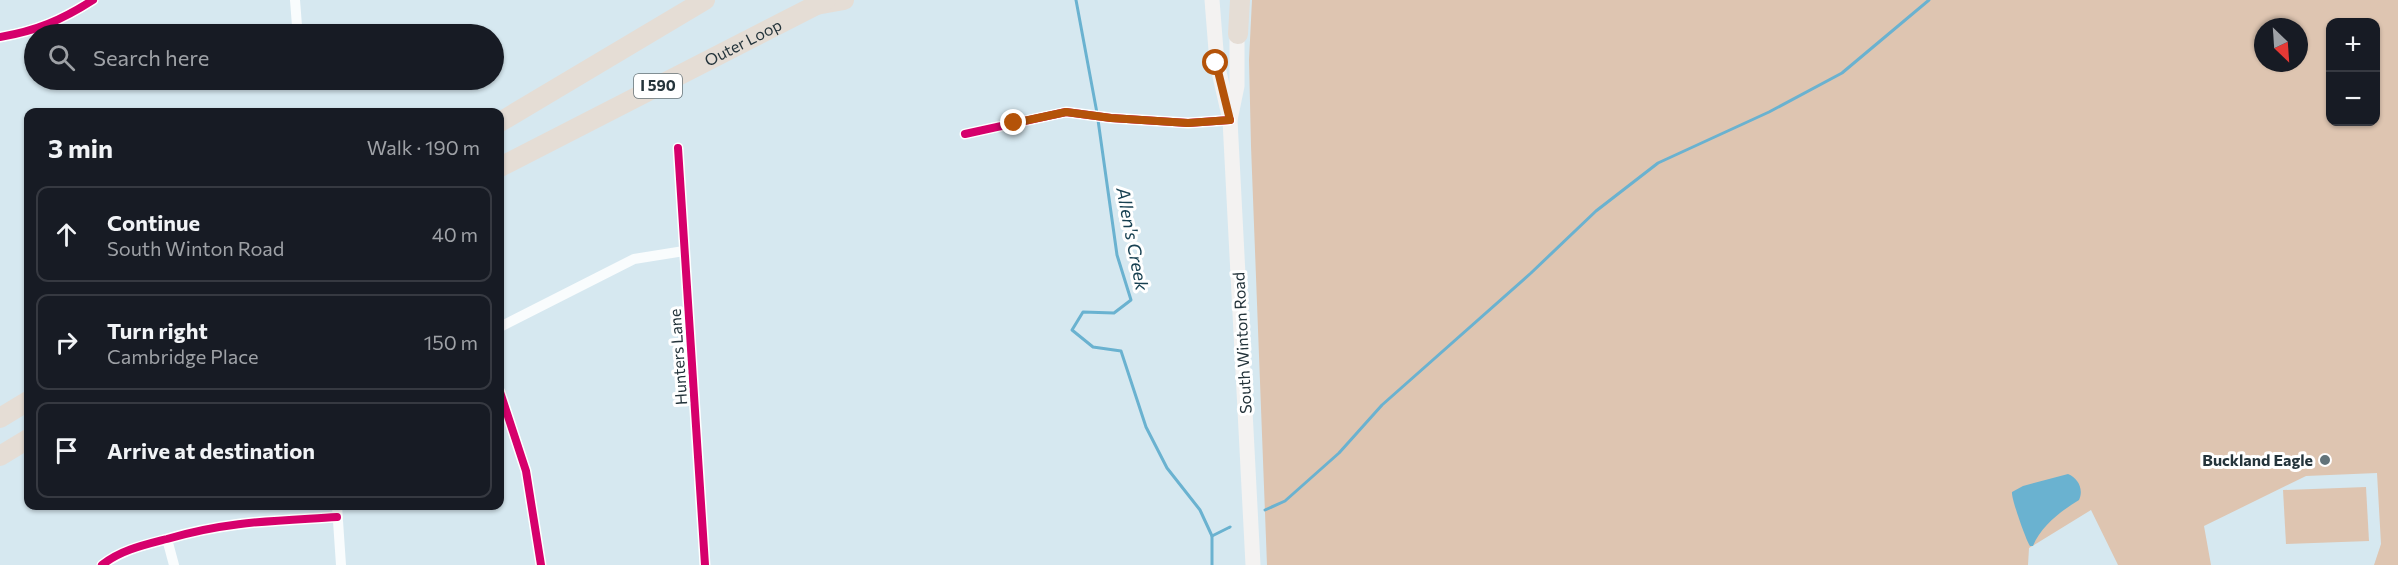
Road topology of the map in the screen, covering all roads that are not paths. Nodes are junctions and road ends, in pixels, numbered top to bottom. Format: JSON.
{"nodes":[{"id":1,"x":93,"y":0,"type":"edge"},
{"id":2,"x":295,"y":0,"type":"edge"},
{"id":3,"x":705,"y":0,"type":"edge"},
{"id":4,"x":844,"y":0,"type":"edge"},
{"id":5,"x":1212,"y":0,"type":"edge"},
{"id":6,"x":1238,"y":0,"type":"edge"},
{"id":7,"x":821,"y":3,"type":"edge"},
{"id":8,"x":53,"y":24,"type":"edge"},
{"id":9,"x":297,"y":24,"type":"edge"},
{"id":10,"x":24,"y":32,"type":"edge"},
{"id":11,"x":1238,"y":34,"type":"joint"},
{"id":12,"x":0,"y":37,"type":"edge"},
{"id":13,"x":504,"y":120,"type":"edge"},
{"id":14,"x":1230,"y":120,"type":"junction"},
{"id":15,"x":965,"y":134,"type":"dead end"},
{"id":16,"x":678,"y":148,"type":"dead end"},
{"id":17,"x":504,"y":165,"type":"edge"},
{"id":18,"x":684,"y":251,"type":"junction"},
{"id":19,"x":504,"y":325,"type":"edge"},
{"id":20,"x":24,"y":403,"type":"edge"},
{"id":21,"x":504,"y":404,"type":"edge"},
{"id":22,"x":0,"y":418,"type":"edge"},
{"id":23,"x":24,"y":441,"type":"edge"},
{"id":24,"x":0,"y":456,"type":"edge"},
{"id":25,"x":337,"y":510,"type":"edge"},
{"id":26,"x":337,"y":517,"type":"junction"},
{"id":27,"x":167,"y":539,"type":"junction"},
{"id":28,"x":102,"y":565,"type":"edge"},
{"id":29,"x":174,"y":565,"type":"edge"},
{"id":30,"x":340,"y":565,"type":"edge"},
{"id":31,"x":541,"y":565,"type":"edge"},
{"id":32,"x":705,"y":565,"type":"edge"},
{"id":33,"x":1253,"y":565,"type":"edge"}],
"edges":[{"from":1,"to":8,"type":"street"},
{"from":2,"to":9,"type":"street"},
{"from":3,"to":13,"type":"highway"},
{"from":4,"to":7,"type":"highway","name":"Outer Loop"},
{"from":5,"to":14,"type":"main road","name":"South Winton Road"},
{"from":6,"to":11,"type":"highway"},
{"from":7,"to":17,"type":"highway","name":"Outer Loop","number":"I 590"},
{"from":10,"to":12,"type":"street"},
{"from":11,"to":14,"type":"main road","name":"South Winton Road"},
{"from":14,"to":15,"type":"street"},
{"from":14,"to":33,"type":"main road","name":"South Winton Road"},
{"from":16,"to":18,"type":"street","name":"Hunters Lane"},
{"from":18,"to":19,"type":"street"},
{"from":18,"to":32,"type":"street","name":"Hunters Lane"},
{"from":20,"to":22,"type":"highway"},
{"from":21,"to":31,"type":"street"},
{"from":23,"to":24,"type":"highway"},
{"from":25,"to":26,"type":"street"},
{"from":26,"to":27,"type":"street"},
{"from":26,"to":30,"type":"street"},
{"from":27,"to":28,"type":"street"},
{"from":27,"to":29,"type":"street"}]}
